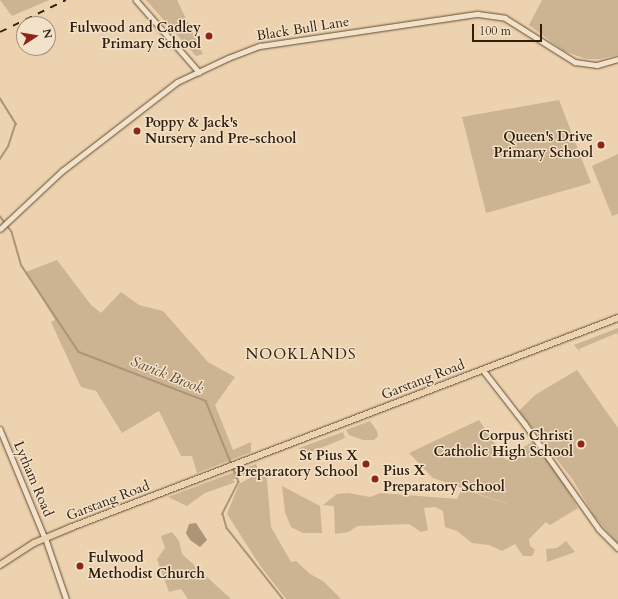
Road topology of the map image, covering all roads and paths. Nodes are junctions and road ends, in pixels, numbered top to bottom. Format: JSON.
{"nodes":[{"id":1,"x":136,"y":0,"type":"edge"},
{"id":2,"x":618,"y":59,"type":"edge"},
{"id":3,"x":199,"y":72,"type":"junction"},
{"id":4,"x":2,"y":228,"type":"edge"},
{"id":5,"x":618,"y":318,"type":"edge"},
{"id":6,"x":483,"y":370,"type":"junction"},
{"id":7,"x":0,"y":429,"type":"edge"},
{"id":8,"x":45,"y":538,"type":"junction"},
{"id":9,"x":618,"y":548,"type":"edge"},
{"id":10,"x":0,"y":565,"type":"edge"},
{"id":11,"x":66,"y":599,"type":"edge"}],
"edges":[{"from":1,"to":3,"type":"street"},
{"from":2,"to":3,"type":"street","name":"Black Bull Lane"},
{"from":3,"to":4,"type":"street","name":"Black Bull Lane"},
{"from":5,"to":6,"type":"highway","name":"Garstang Road"},
{"from":6,"to":8,"type":"highway","name":"Garstang Road"},
{"from":6,"to":9,"type":"street"},
{"from":7,"to":8,"type":"street","name":"Lytham Road"},
{"from":8,"to":10,"type":"highway","name":"Garstang Road"},
{"from":8,"to":11,"type":"main road"}]}
